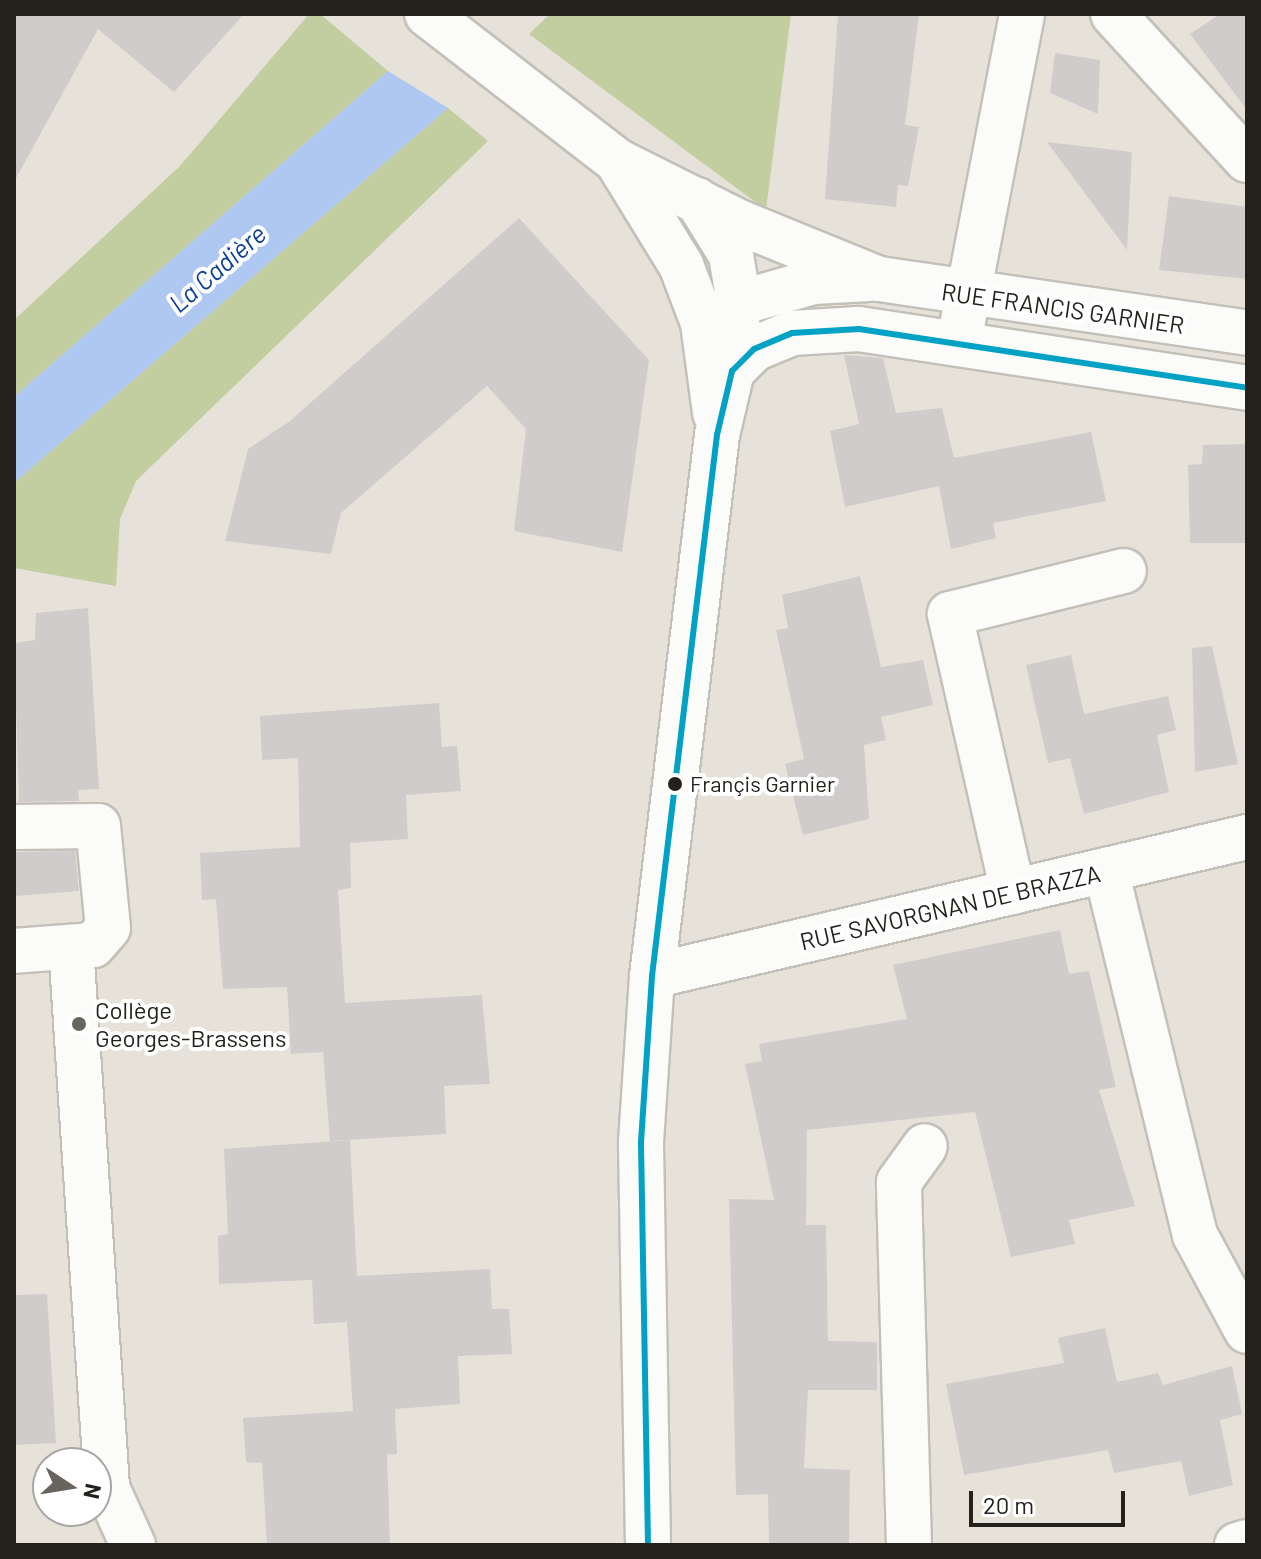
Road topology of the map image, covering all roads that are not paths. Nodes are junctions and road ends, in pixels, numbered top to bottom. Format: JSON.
{"nodes":[{"id":1,"x":427,"y":14,"type":"edge"},
{"id":2,"x":1022,"y":14,"type":"edge"},
{"id":3,"x":1113,"y":14,"type":"edge"},
{"id":4,"x":1247,"y":160,"type":"edge"},
{"id":5,"x":617,"y":161,"type":"junction"},
{"id":6,"x":694,"y":196,"type":"junction"},
{"id":7,"x":879,"y":279,"type":"junction"},
{"id":8,"x":967,"y":296,"type":"junction"},
{"id":9,"x":721,"y":313,"type":"junction"},
{"id":10,"x":1247,"y":333,"type":"edge"},
{"id":11,"x":959,"y":344,"type":"junction"},
{"id":12,"x":732,"y":371,"type":"junction"},
{"id":13,"x":1247,"y":388,"type":"edge"},
{"id":14,"x":717,"y":435,"type":"junction"},
{"id":15,"x":1124,"y":571,"type":"dead end"},
{"id":16,"x":14,"y":827,"type":"edge"},
{"id":17,"x":1247,"y":837,"type":"edge"},
{"id":18,"x":1106,"y":870,"type":"junction"},
{"id":19,"x":1013,"y":892,"type":"junction"},
{"id":20,"x":71,"y":947,"type":"junction"},
{"id":21,"x":14,"y":951,"type":"edge"},
{"id":22,"x":652,"y":976,"type":"junction"},
{"id":23,"x":925,"y":1146,"type":"dead end"},
{"id":24,"x":1247,"y":1331,"type":"edge"},
{"id":25,"x":1247,"y":1542,"type":"edge"},
{"id":26,"x":133,"y":1545,"type":"edge"},
{"id":27,"x":648,"y":1545,"type":"edge"},
{"id":28,"x":909,"y":1545,"type":"edge"},
{"id":29,"x":1237,"y":1545,"type":"edge"}],
"edges":[{"from":1,"to":5,"type":"street"},
{"from":2,"to":8,"type":"street"},
{"from":3,"to":4,"type":"street"},
{"from":5,"to":6,"type":"street"},
{"from":5,"to":9,"type":"street"},
{"from":6,"to":7,"type":"street"},
{"from":6,"to":9,"type":"street"},
{"from":7,"to":8,"type":"street","name":"RUE FRANCIS GARNIER"},
{"from":7,"to":9,"type":"street"},
{"from":8,"to":10,"type":"street","name":"RUE FRANCIS GARNIER"},
{"from":8,"to":11,"type":"street"},
{"from":9,"to":12,"type":"street"},
{"from":9,"to":14,"type":"street"},
{"from":11,"to":12,"type":"street","name":"RUE FRANCIS GARNIER"},
{"from":11,"to":13,"type":"street","name":"RUE FRANCIS GARNIER"},
{"from":12,"to":14,"type":"street"},
{"from":14,"to":22,"type":"street"},
{"from":15,"to":19,"type":"street"},
{"from":16,"to":20,"type":"street"},
{"from":17,"to":18,"type":"street","name":"RUE SAVORGNAN DE BRAZZA"},
{"from":18,"to":19,"type":"street","name":"RUE SAVORGNAN DE BRAZZA"},
{"from":18,"to":24,"type":"street"},
{"from":19,"to":22,"type":"street","name":"RUE SAVORGNAN DE BRAZZA"},
{"from":20,"to":21,"type":"street"},
{"from":20,"to":26,"type":"street"},
{"from":22,"to":27,"type":"street"},
{"from":23,"to":28,"type":"street"},
{"from":25,"to":29,"type":"street"}]}
